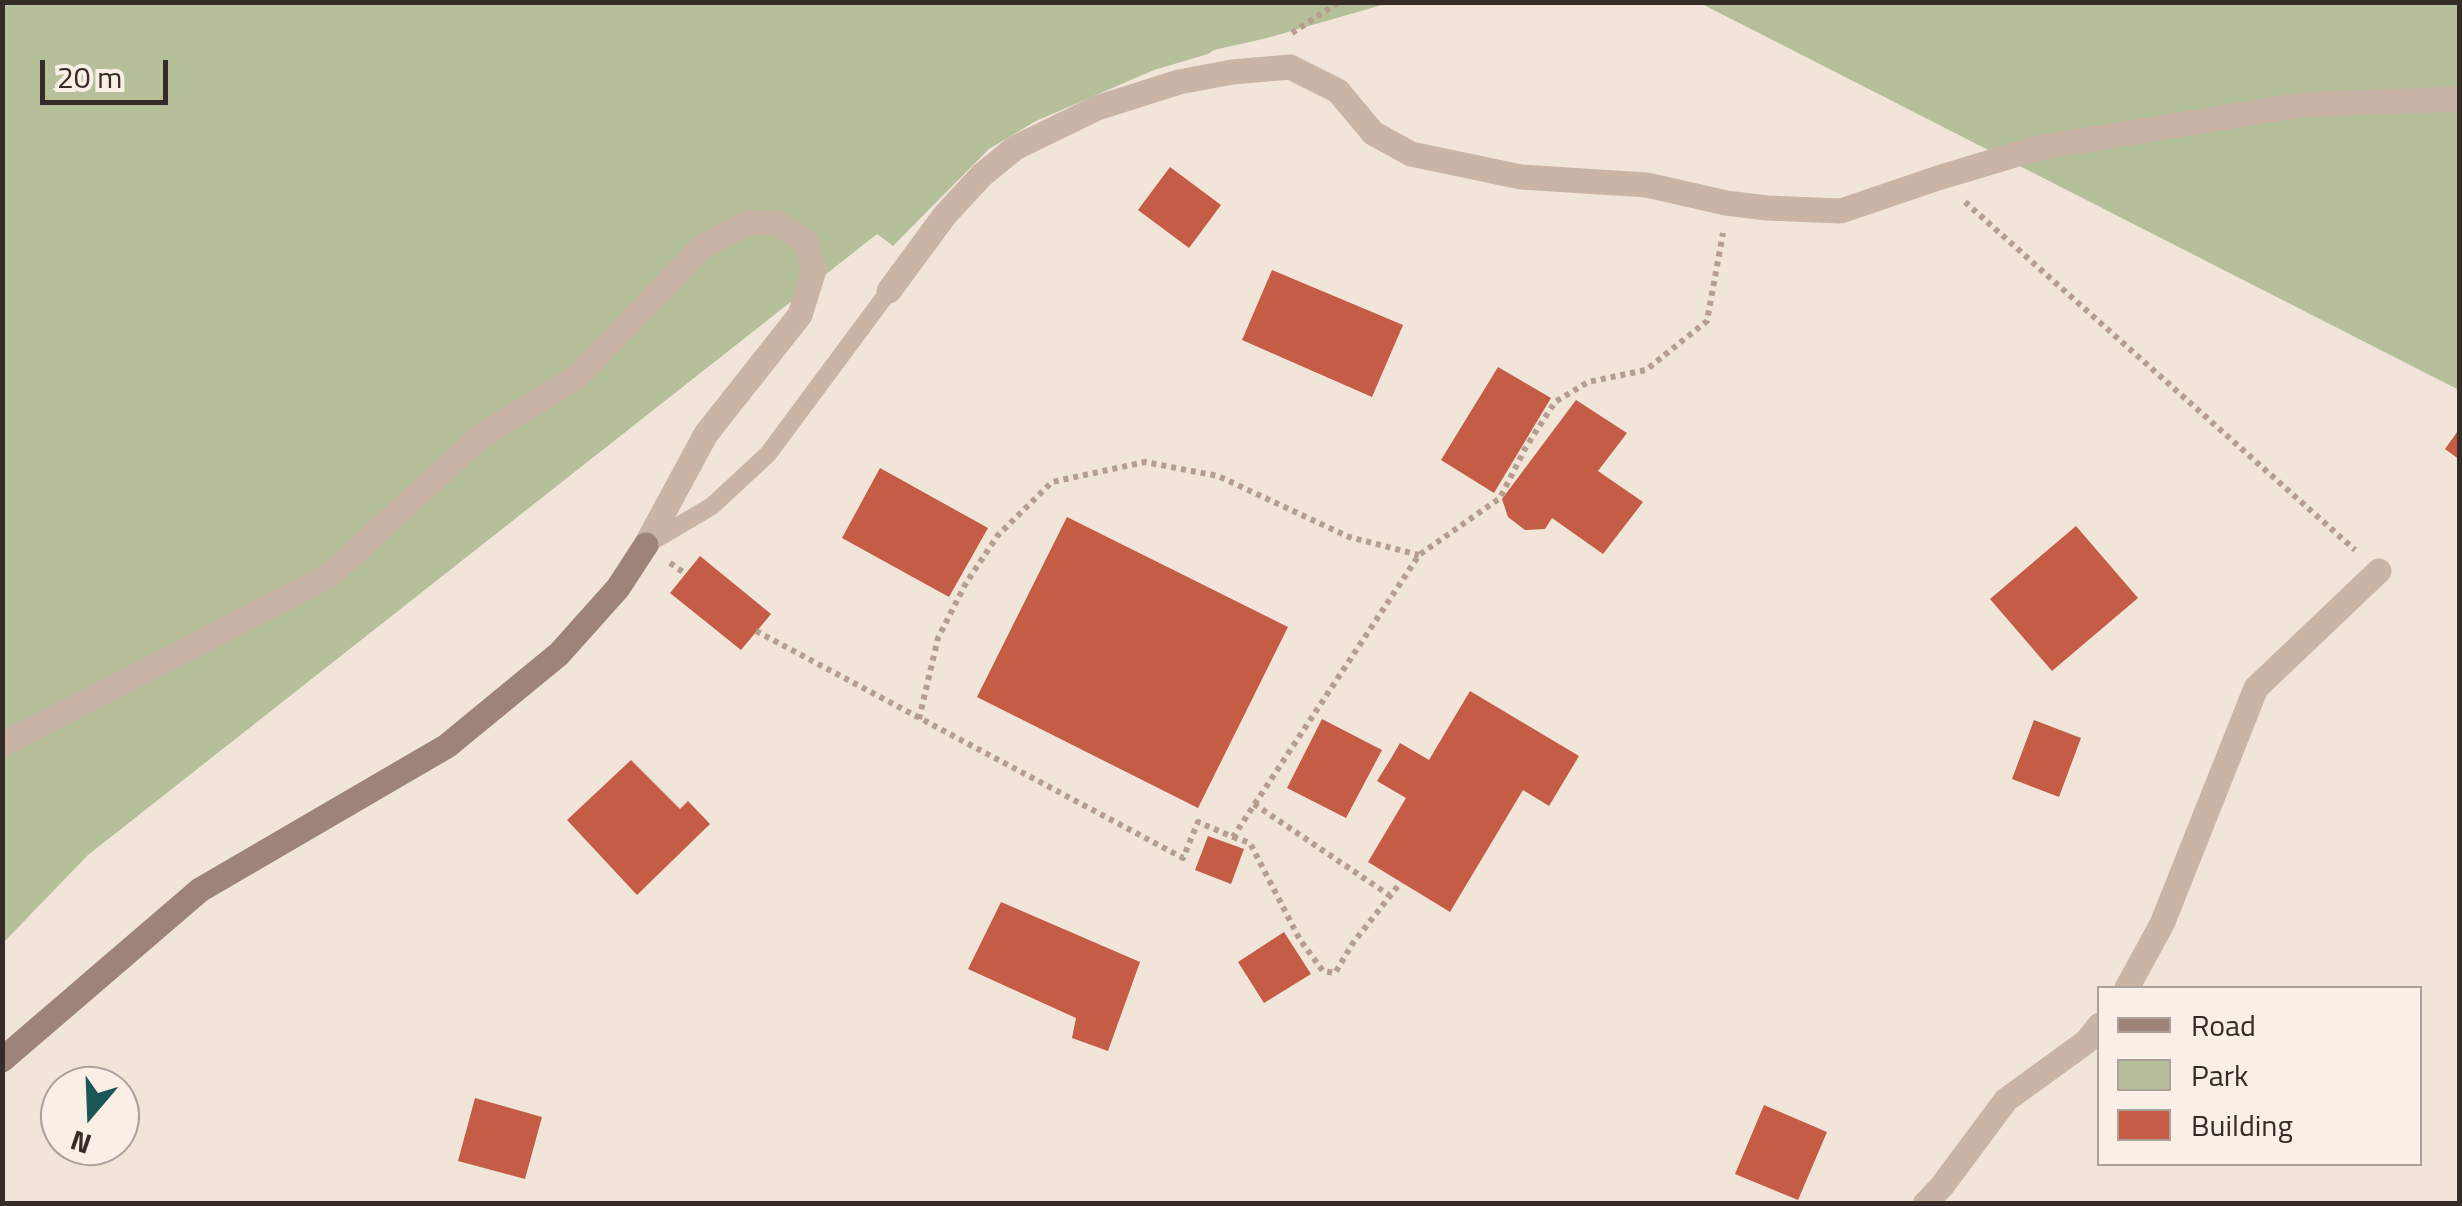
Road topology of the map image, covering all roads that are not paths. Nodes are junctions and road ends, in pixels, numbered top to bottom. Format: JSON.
{"nodes":[{"id":1,"x":2460,"y":99,"type":"edge"},
{"id":2,"x":889,"y":291,"type":"joint"},
{"id":3,"x":646,"y":545,"type":"junction"},
{"id":4,"x":2379,"y":570,"type":"road end"},
{"id":5,"x":2,"y":745,"type":"edge"},
{"id":6,"x":2128,"y":986,"type":"edge"},
{"id":7,"x":2097,"y":1029,"type":"edge"},
{"id":8,"x":2,"y":1060,"type":"edge"},
{"id":9,"x":1925,"y":1204,"type":"edge"}],
"edges":[{"from":1,"to":2,"type":"street"},
{"from":2,"to":3,"type":"lane"},
{"from":3,"to":5,"type":"street"},
{"from":3,"to":8,"type":"street"},
{"from":4,"to":6,"type":"street"},
{"from":7,"to":9,"type":"street"}]}
